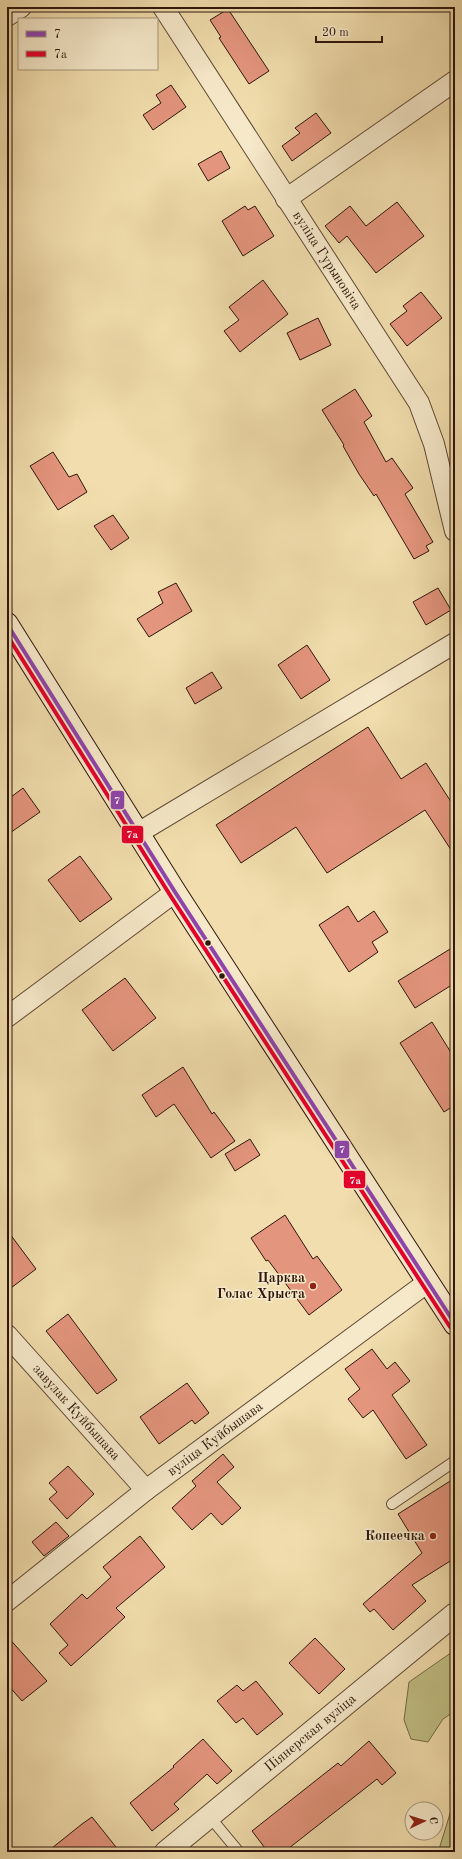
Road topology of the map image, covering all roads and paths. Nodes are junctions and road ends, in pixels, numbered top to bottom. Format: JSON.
{"nodes":[{"id":1,"x":22,"y":7,"type":"edge"},
{"id":2,"x":163,"y":7,"type":"edge"},
{"id":3,"x":7,"y":16,"type":"edge"},
{"id":4,"x":455,"y":81,"type":"edge"},
{"id":5,"x":286,"y":199,"type":"junction"},
{"id":6,"x":455,"y":531,"type":"edge"},
{"id":7,"x":7,"y":624,"type":"edge"},
{"id":8,"x":455,"y":643,"type":"edge"},
{"id":9,"x":138,"y":833,"type":"junction"},
{"id":10,"x":175,"y":892,"type":"junction"},
{"id":11,"x":7,"y":1016,"type":"edge"},
{"id":12,"x":428,"y":1282,"type":"junction"},
{"id":13,"x":455,"y":1324,"type":"edge"},
{"id":14,"x":7,"y":1335,"type":"edge"},
{"id":15,"x":455,"y":1461,"type":"edge"},
{"id":16,"x":146,"y":1490,"type":"junction"},
{"id":17,"x":392,"y":1504,"type":"dead end"},
{"id":18,"x":7,"y":1601,"type":"edge"},
{"id":19,"x":455,"y":1614,"type":"edge"},
{"id":20,"x":209,"y":1816,"type":"junction"},
{"id":21,"x":166,"y":1852,"type":"edge"},
{"id":22,"x":239,"y":1852,"type":"edge"}],
"edges":[{"from":1,"to":3,"type":"street"},
{"from":2,"to":5,"type":"street","name":"вуліца Гурыновіча"},
{"from":4,"to":5,"type":"street"},
{"from":5,"to":6,"type":"street","name":"вуліца Гурыновіча"},
{"from":7,"to":9,"type":"main road"},
{"from":8,"to":9,"type":"street"},
{"from":9,"to":10,"type":"main road"},
{"from":10,"to":11,"type":"street"},
{"from":10,"to":12,"type":"main road"},
{"from":12,"to":13,"type":"main road"},
{"from":12,"to":16,"type":"street","name":"вуліца Куйбышава"},
{"from":14,"to":16,"type":"street","name":"завулак Куйбышава"},
{"from":15,"to":17,"type":"lane"},
{"from":16,"to":18,"type":"street","name":"вуліца Куйбышава"},
{"from":19,"to":20,"type":"main road","name":"Піянерская вуліца"},
{"from":20,"to":21,"type":"main road","name":"Піянерская вуліца"},
{"from":20,"to":22,"type":"lane"}]}
